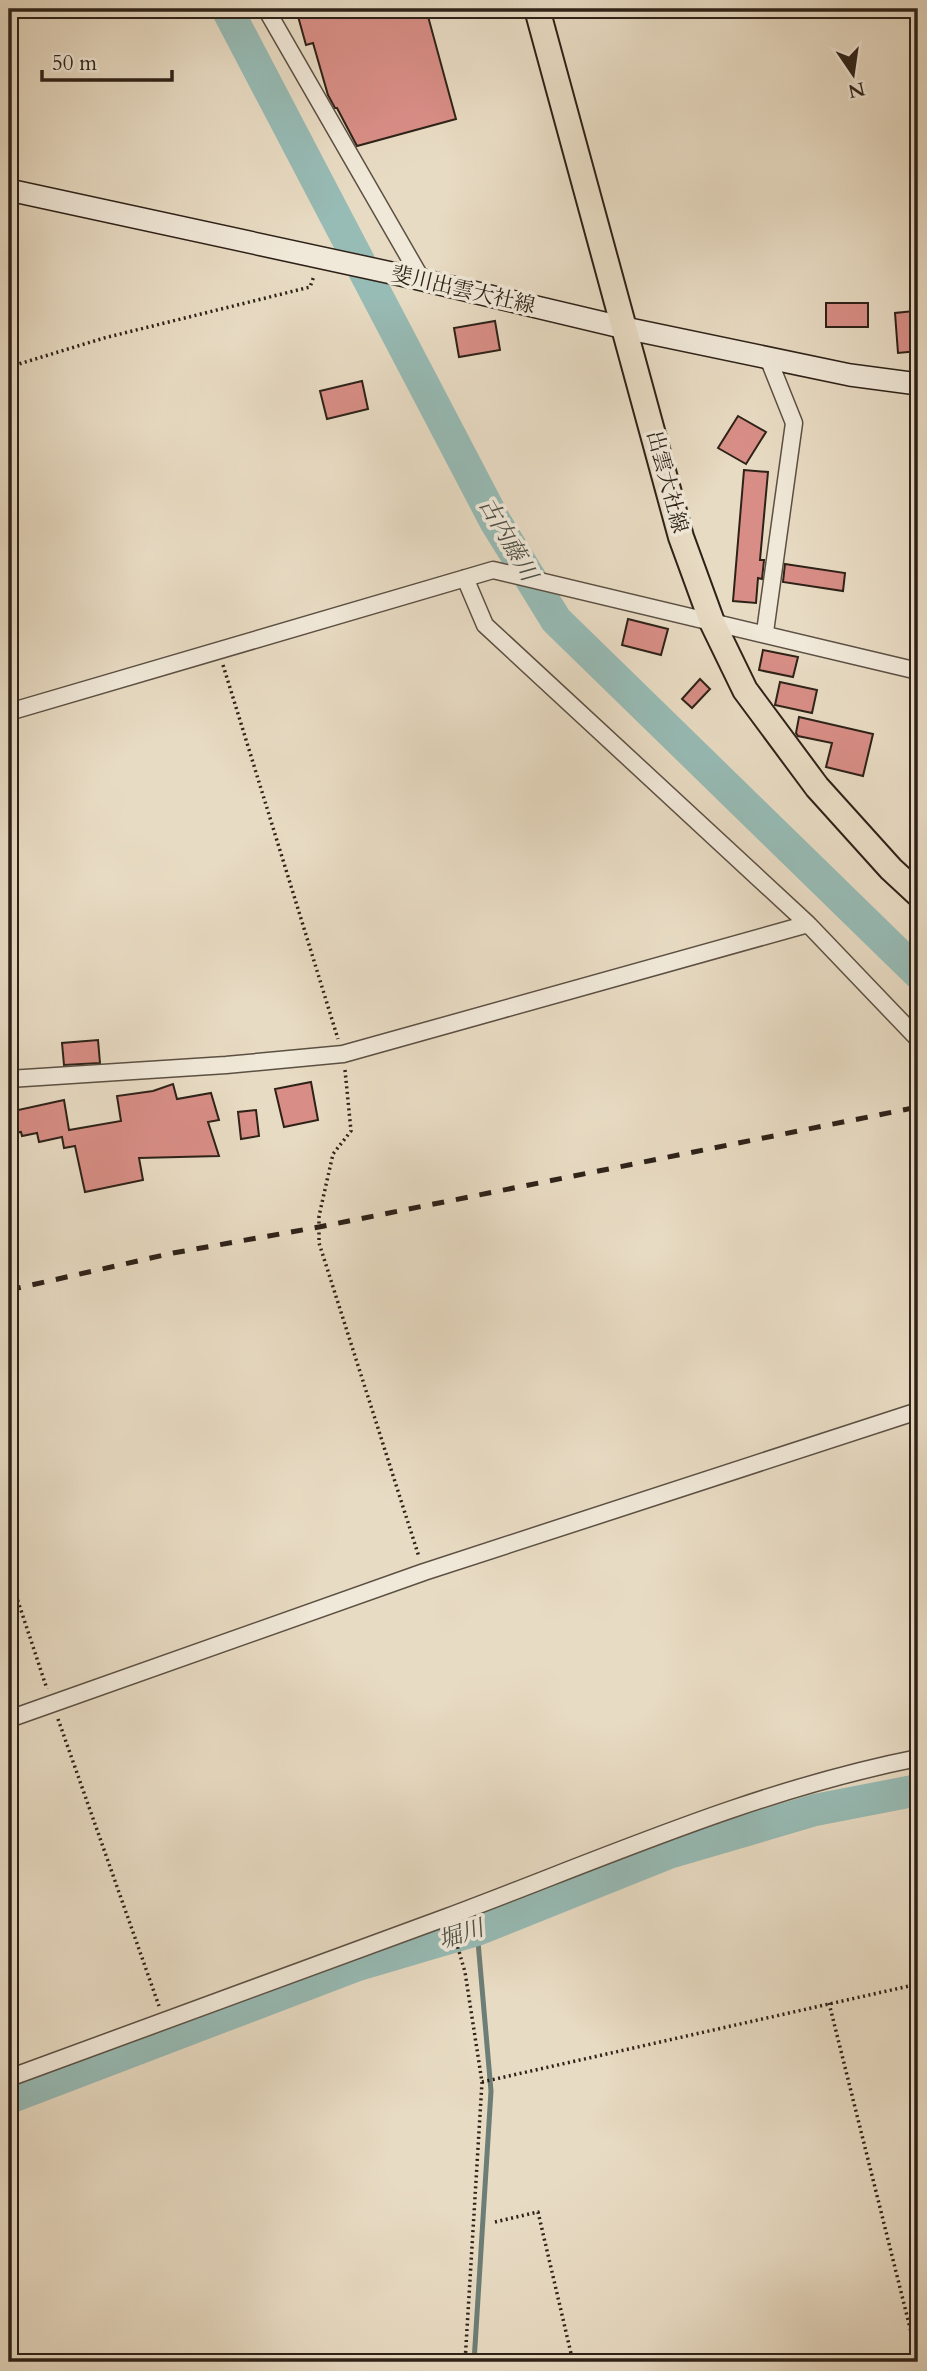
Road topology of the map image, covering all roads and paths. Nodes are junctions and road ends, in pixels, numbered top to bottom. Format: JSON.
{"nodes":[{"id":1,"x":266,"y":9,"type":"edge"},
{"id":2,"x":537,"y":9,"type":"edge"},
{"id":3,"x":9,"y":190,"type":"edge"},
{"id":4,"x":328,"y":259,"type":"junction"},
{"id":5,"x":416,"y":279,"type":"junction"},
{"id":6,"x":625,"y":328,"type":"junction"},
{"id":7,"x":768,"y":358,"type":"junction"},
{"id":8,"x":9,"y":366,"type":"edge"},
{"id":9,"x":918,"y":384,"type":"edge"},
{"id":10,"x":465,"y":578,"type":"junction"},
{"id":11,"x":712,"y":622,"type":"junction"},
{"id":12,"x":765,"y":632,"type":"junction"},
{"id":13,"x":218,"y":650,"type":"junction"},
{"id":14,"x":918,"y":671,"type":"edge"},
{"id":15,"x":9,"y":712,"type":"edge"},
{"id":16,"x":918,"y":894,"type":"edge"},
{"id":17,"x":808,"y":924,"type":"junction"},
{"id":18,"x":918,"y":1039,"type":"edge"},
{"id":19,"x":343,"y":1054,"type":"junction"},
{"id":20,"x":9,"y":1079,"type":"edge"},
{"id":21,"x":918,"y":1411,"type":"edge"},
{"id":22,"x":424,"y":1572,"type":"junction"},
{"id":23,"x":9,"y":1574,"type":"edge"},
{"id":24,"x":52,"y":1704,"type":"junction"},
{"id":25,"x":9,"y":1719,"type":"edge"},
{"id":26,"x":918,"y":1758,"type":"edge"},
{"id":27,"x":450,"y":1919,"type":"junction"},
{"id":28,"x":918,"y":1983,"type":"edge"},
{"id":29,"x":829,"y":2003,"type":"junction"},
{"id":30,"x":164,"y":2021,"type":"junction"},
{"id":31,"x":9,"y":2078,"type":"edge"},
{"id":32,"x":482,"y":2082,"type":"junction"},
{"id":33,"x":495,"y":2222,"type":"dead end"},
{"id":34,"x":918,"y":2360,"type":"edge"},
{"id":35,"x":465,"y":2362,"type":"edge"},
{"id":36,"x":573,"y":2362,"type":"edge"}],
"edges":[{"from":1,"to":5,"type":"street"},
{"from":2,"to":6,"type":"main road","name":"出雲大社線"},
{"from":3,"to":4,"type":"main road","name":"斐川出雲大社線"},
{"from":4,"to":5,"type":"main road","name":"斐川出雲大社線"},
{"from":4,"to":8,"type":"path"},
{"from":5,"to":6,"type":"main road","name":"斐川出雲大社線"},
{"from":6,"to":7,"type":"main road","name":"斐川出雲大社線"},
{"from":6,"to":11,"type":"main road","name":"出雲大社線"},
{"from":7,"to":9,"type":"main road","name":"斐川出雲大社線"},
{"from":7,"to":12,"type":"street"},
{"from":10,"to":11,"type":"street"},
{"from":10,"to":13,"type":"street"},
{"from":10,"to":17,"type":"street"},
{"from":11,"to":12,"type":"street"},
{"from":11,"to":16,"type":"main road","name":"出雲大社線"},
{"from":12,"to":14,"type":"street"},
{"from":13,"to":15,"type":"street"},
{"from":13,"to":19,"type":"path"},
{"from":17,"to":18,"type":"street"},
{"from":17,"to":19,"type":"street"},
{"from":19,"to":20,"type":"street"},
{"from":19,"to":22,"type":"path"},
{"from":21,"to":22,"type":"street"},
{"from":22,"to":24,"type":"street"},
{"from":23,"to":24,"type":"path"},
{"from":24,"to":25,"type":"street"},
{"from":24,"to":30,"type":"path"},
{"from":26,"to":27,"type":"street"},
{"from":27,"to":30,"type":"street"},
{"from":27,"to":32,"type":"path"},
{"from":28,"to":29,"type":"path"},
{"from":29,"to":32,"type":"path"},
{"from":29,"to":34,"type":"path"},
{"from":30,"to":31,"type":"street"},
{"from":32,"to":35,"type":"path"},
{"from":33,"to":36,"type":"path"}]}
